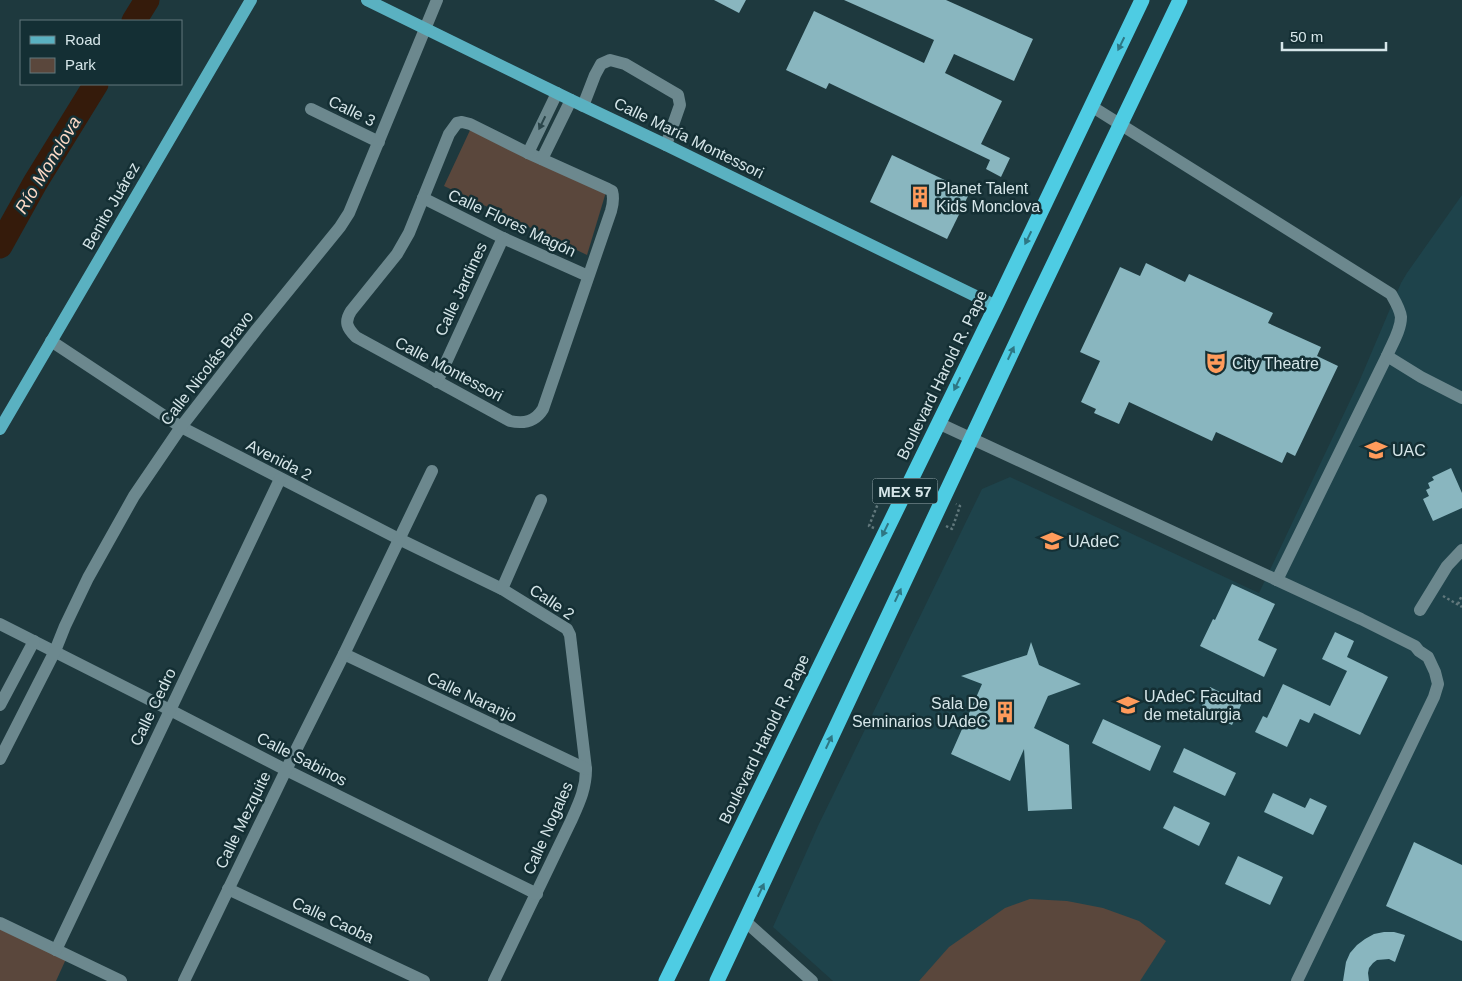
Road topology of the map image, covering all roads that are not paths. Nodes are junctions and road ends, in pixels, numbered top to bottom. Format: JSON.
{"nodes":[{"id":1,"x":251,"y":0,"type":"edge"},
{"id":2,"x":367,"y":0,"type":"edge"},
{"id":3,"x":437,"y":0,"type":"edge"},
{"id":4,"x":1142,"y":0,"type":"edge"},
{"id":5,"x":1180,"y":0,"type":"edge"},
{"id":6,"x":425,"y":28,"type":"junction"},
{"id":7,"x":557,"y":93,"type":"junction"},
{"id":8,"x":571,"y":100,"type":"junction"},
{"id":9,"x":583,"y":106,"type":"junction"},
{"id":10,"x":1091,"y":106,"type":"junction"},
{"id":11,"x":311,"y":109,"type":"dead end"},
{"id":12,"x":1121,"y":124,"type":"junction"},
{"id":13,"x":379,"y":142,"type":"junction"},
{"id":14,"x":666,"y":145,"type":"junction"},
{"id":15,"x":528,"y":152,"type":"junction"},
{"id":16,"x":542,"y":159,"type":"junction"},
{"id":17,"x":422,"y":198,"type":"junction"},
{"id":18,"x":503,"y":238,"type":"junction"},
{"id":19,"x":588,"y":276,"type":"junction"},
{"id":20,"x":996,"y":306,"type":"junction"},
{"id":21,"x":51,"y":342,"type":"junction"},
{"id":22,"x":1387,"y":356,"type":"junction"},
{"id":23,"x":437,"y":382,"type":"junction"},
{"id":24,"x":1462,"y":398,"type":"edge"},
{"id":25,"x":938,"y":423,"type":"junction"},
{"id":26,"x":181,"y":427,"type":"junction"},
{"id":27,"x":0,"y":429,"type":"edge"},
{"id":28,"x":971,"y":438,"type":"junction"},
{"id":29,"x":432,"y":471,"type":"dead end"},
{"id":30,"x":280,"y":479,"type":"junction"},
{"id":31,"x":541,"y":500,"type":"dead end"},
{"id":32,"x":399,"y":539,"type":"junction"},
{"id":33,"x":1462,"y":550,"type":"edge"},
{"id":34,"x":1277,"y":580,"type":"junction"},
{"id":35,"x":502,"y":589,"type":"junction"},
{"id":36,"x":1420,"y":610,"type":"dead end"},
{"id":37,"x":0,"y":624,"type":"edge"},
{"id":38,"x":34,"y":641,"type":"junction"},
{"id":39,"x":572,"y":649,"type":"joint"},
{"id":40,"x":55,"y":651,"type":"junction"},
{"id":41,"x":344,"y":654,"type":"junction"},
{"id":42,"x":0,"y":705,"type":"edge"},
{"id":43,"x":170,"y":710,"type":"junction"},
{"id":44,"x":0,"y":759,"type":"edge"},
{"id":45,"x":586,"y":769,"type":"junction"},
{"id":46,"x":286,"y":770,"type":"junction"},
{"id":47,"x":228,"y":889,"type":"junction"},
{"id":48,"x":536,"y":894,"type":"junction"},
{"id":49,"x":746,"y":922,"type":"junction"},
{"id":50,"x":0,"y":923,"type":"edge"},
{"id":51,"x":56,"y":950,"type":"junction"},
{"id":52,"x":121,"y":981,"type":"edge"},
{"id":53,"x":184,"y":981,"type":"edge"},
{"id":54,"x":424,"y":981,"type":"edge"},
{"id":55,"x":494,"y":981,"type":"edge"},
{"id":56,"x":666,"y":981,"type":"edge"},
{"id":57,"x":717,"y":981,"type":"edge"},
{"id":58,"x":812,"y":981,"type":"edge"},
{"id":59,"x":1297,"y":981,"type":"edge"}],
"edges":[{"from":1,"to":21,"type":"main road","name":"Benito Juárez"},
{"from":2,"to":6,"type":"main road","name":"Calle María Montessori"},
{"from":3,"to":6,"type":"street","name":"Calle Nicolás Bravo"},
{"from":4,"to":10,"type":"highway","name":"Boulevard Harold R. Pape","number":"MEX 57","one_way":true},
{"from":5,"to":12,"type":"highway","number":"MEX 57"},
{"from":6,"to":7,"type":"main road","name":"Calle María Montessori"},
{"from":6,"to":13,"type":"street","name":"Calle Nicolás Bravo"},
{"from":7,"to":8,"type":"main road","name":"Calle María Montessori"},
{"from":7,"to":15,"type":"street","one_way":true},
{"from":8,"to":9,"type":"main road","name":"Calle María Montessori"},
{"from":8,"to":16,"type":"street"},
{"from":9,"to":14,"type":"main road","name":"Calle María Montessori"},
{"from":9,"to":14,"type":"street"},
{"from":10,"to":12,"type":"street"},
{"from":10,"to":20,"type":"highway","name":"Boulevard Harold R. Pape","number":"MEX 57","one_way":true},
{"from":11,"to":13,"type":"street","name":"Calle 3"},
{"from":12,"to":22,"type":"street"},
{"from":28,"to":12,"type":"highway","number":"MEX 57","one_way":true},
{"from":13,"to":26,"type":"street","name":"Calle Nicolás Bravo"},
{"from":14,"to":20,"type":"main road","name":"Calle María Montessori"},
{"from":15,"to":16,"type":"street","name":"Calle Montessori"},
{"from":15,"to":17,"type":"street","name":"Calle Montessori"},
{"from":16,"to":19,"type":"street","name":"Calle Montessori"},
{"from":17,"to":18,"type":"street","name":"Calle Flores Magón"},
{"from":17,"to":23,"type":"street","name":"Calle Montessori"},
{"from":18,"to":19,"type":"street","name":"Calle Flores Magón"},
{"from":18,"to":23,"type":"street","name":"Calle Jardines"},
{"from":19,"to":23,"type":"street","name":"Calle Montessori"},
{"from":20,"to":25,"type":"highway","name":"Boulevard Harold R. Pape","number":"MEX 57","one_way":true},
{"from":21,"to":26,"type":"street","name":"Avenida 2"},
{"from":21,"to":27,"type":"main road","name":"Benito Juárez"},
{"from":22,"to":24,"type":"street"},
{"from":22,"to":34,"type":"street"},
{"from":25,"to":28,"type":"street"},
{"from":25,"to":56,"type":"highway","name":"Boulevard Harold R. Pape","number":"MEX 57","one_way":true},
{"from":26,"to":30,"type":"street","name":"Avenida 2"},
{"from":26,"to":40,"type":"street","name":"Calle Nicolás Bravo"},
{"from":28,"to":34,"type":"street"},
{"from":49,"to":28,"type":"highway","number":"MEX 57","one_way":true},
{"from":29,"to":32,"type":"street","name":"Calle Mezquite"},
{"from":30,"to":32,"type":"street","name":"Avenida 2"},
{"from":30,"to":43,"type":"street","name":"Calle Cedro"},
{"from":31,"to":35,"type":"street"},
{"from":32,"to":35,"type":"street","name":"Avenida 2"},
{"from":32,"to":41,"type":"street","name":"Calle Mezquite"},
{"from":33,"to":36,"type":"street"},
{"from":34,"to":59,"type":"street"},
{"from":35,"to":39,"type":"street","name":"Calle 2"},
{"from":37,"to":38,"type":"street","name":"Calle Sabinos"},
{"from":38,"to":40,"type":"street","name":"Calle Sabinos"},
{"from":38,"to":42,"type":"street"},
{"from":39,"to":45,"type":"street","name":"Calle Nogales"},
{"from":40,"to":43,"type":"street","name":"Calle Sabinos"},
{"from":40,"to":44,"type":"street","name":"Calle Nicolás Bravo"},
{"from":41,"to":45,"type":"street","name":"Calle Naranjo"},
{"from":41,"to":46,"type":"street","name":"Calle Mezquite"},
{"from":43,"to":46,"type":"street","name":"Calle Sabinos"},
{"from":43,"to":51,"type":"street","name":"Calle Cedro"},
{"from":45,"to":48,"type":"street","name":"Calle Nogales"},
{"from":46,"to":47,"type":"street","name":"Calle Mezquite"},
{"from":46,"to":48,"type":"street","name":"Calle Sabinos"},
{"from":47,"to":53,"type":"street","name":"Calle Mezquite"},
{"from":47,"to":54,"type":"street","name":"Calle Caoba"},
{"from":48,"to":55,"type":"street","name":"Calle Nogales"},
{"from":49,"to":57,"type":"highway","number":"MEX 57"},
{"from":49,"to":58,"type":"street"},
{"from":50,"to":51,"type":"street"},
{"from":51,"to":52,"type":"street"}]}
